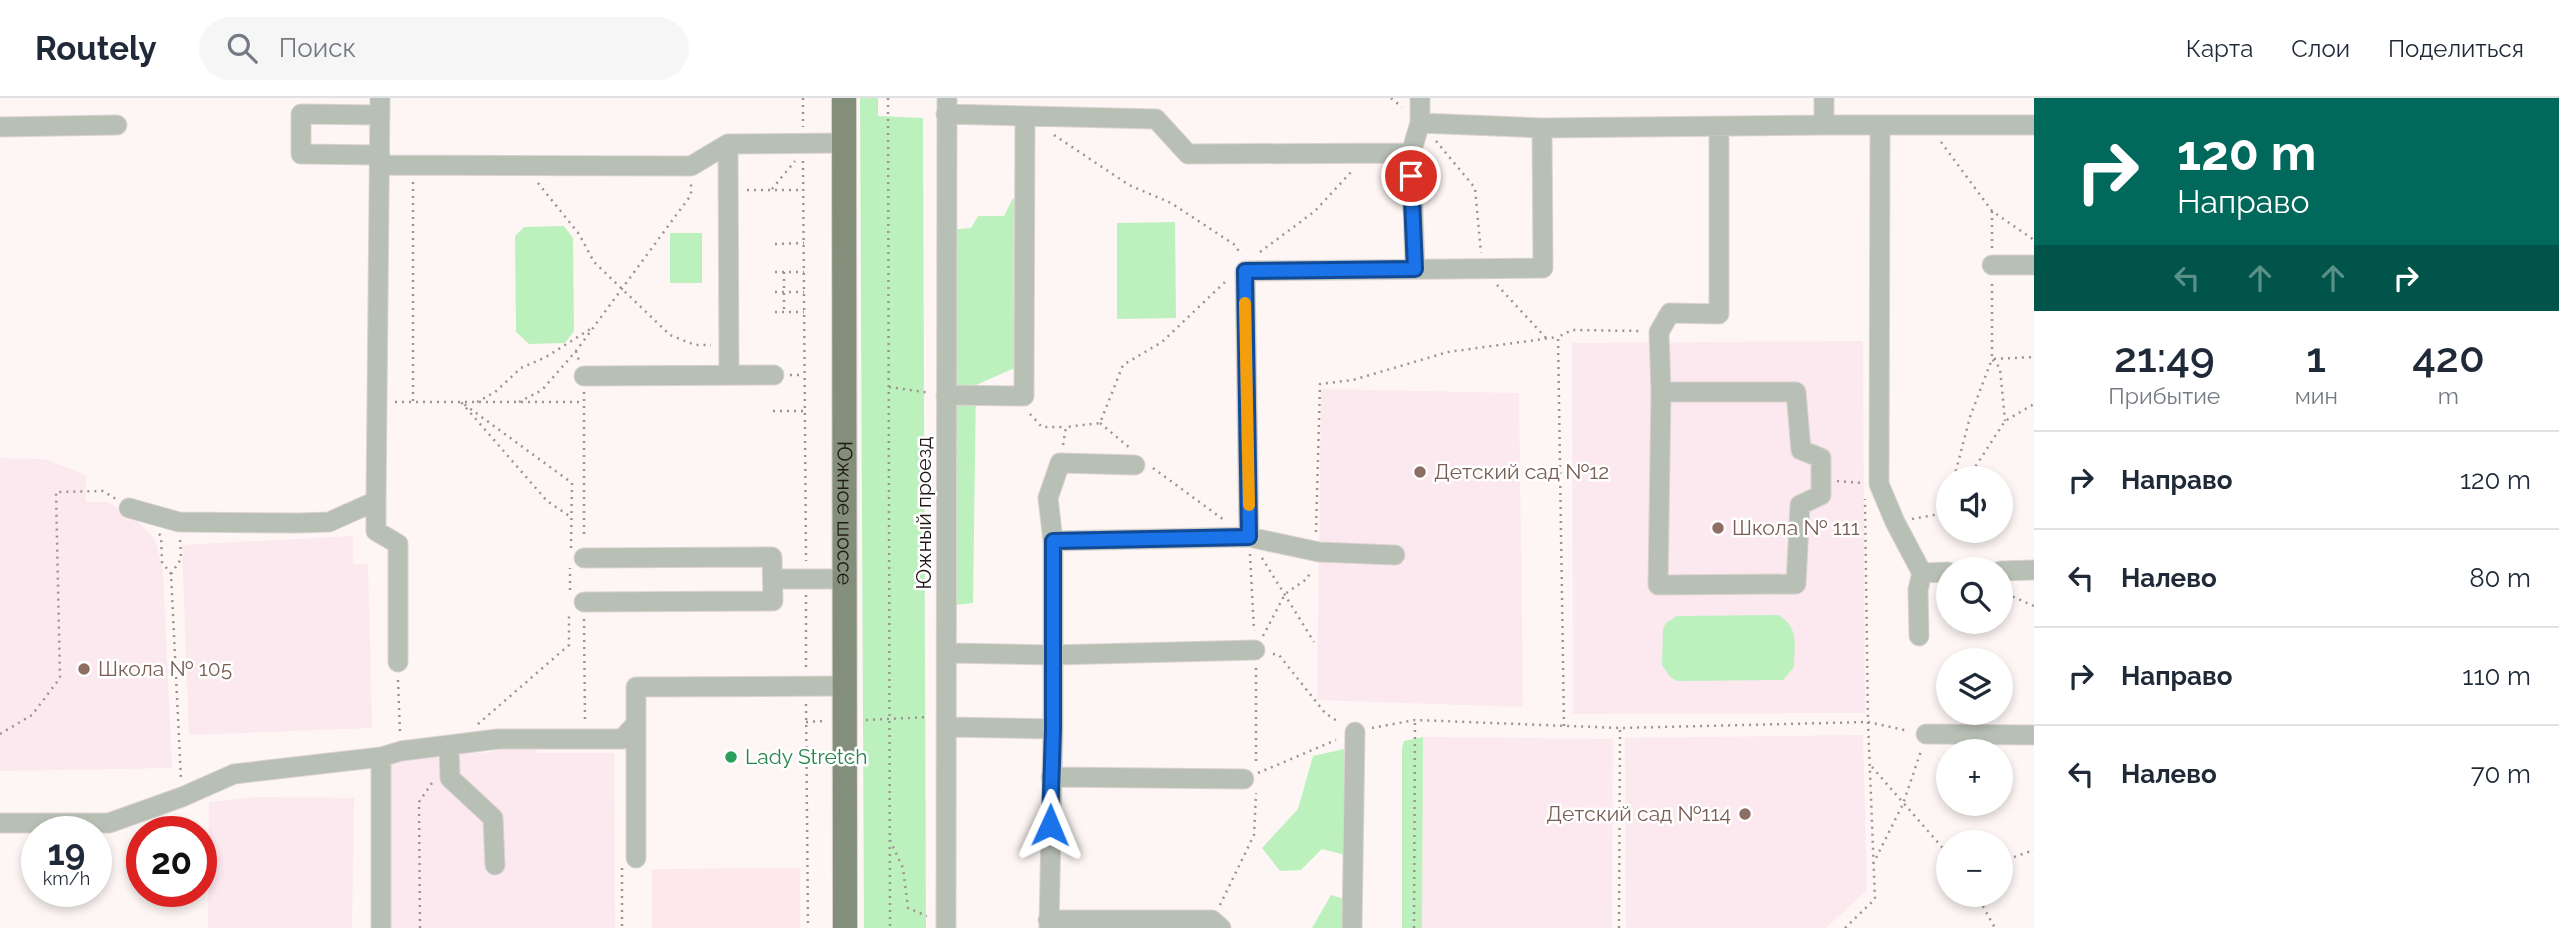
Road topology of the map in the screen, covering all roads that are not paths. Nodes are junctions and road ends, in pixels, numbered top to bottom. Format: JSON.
{"nodes":[{"id":1,"x":844,"y":98,"type":"edge"},
{"id":2,"x":1420,"y":98,"type":"edge"},
{"id":3,"x":1824,"y":98,"type":"edge"},
{"id":4,"x":947,"y":106,"type":"edge"},
{"id":5,"x":380,"y":107,"type":"edge"},
{"id":6,"x":1025,"y":116,"type":"junction"},
{"id":7,"x":1420,"y":123,"type":"junction"},
{"id":8,"x":117,"y":125,"type":"dead end"},
{"id":9,"x":1824,"y":125,"type":"junction"},
{"id":10,"x":1881,"y":125,"type":"junction"},
{"id":11,"x":2034,"y":125,"type":"edge"},
{"id":12,"x":0,"y":127,"type":"edge"},
{"id":13,"x":1718,"y":127,"type":"junction"},
{"id":14,"x":1542,"y":128,"type":"junction"},
{"id":15,"x":844,"y":143,"type":"junction"},
{"id":16,"x":729,"y":144,"type":"junction"},
{"id":17,"x":1410,"y":153,"type":"junction"},
{"id":18,"x":380,"y":160,"type":"junction"},
{"id":19,"x":1992,"y":265,"type":"road end"},
{"id":20,"x":2034,"y":265,"type":"edge"},
{"id":21,"x":1415,"y":269,"type":"junction"},
{"id":22,"x":729,"y":375,"type":"junction"},
{"id":23,"x":774,"y":375,"type":"dead end"},
{"id":24,"x":584,"y":376,"type":"dead end"},
{"id":25,"x":1661,"y":392,"type":"junction"},
{"id":26,"x":946,"y":395,"type":"junction"},
{"id":27,"x":1140,"y":460,"type":"road end"},
{"id":28,"x":376,"y":501,"type":"junction"},
{"id":29,"x":129,"y":508,"type":"road end"},
{"id":30,"x":1249,"y":537,"type":"junction"},
{"id":31,"x":1053,"y":541,"type":"junction"},
{"id":32,"x":1395,"y":555,"type":"dead end"},
{"id":33,"x":575,"y":561,"type":"road end"},
{"id":34,"x":2034,"y":570,"type":"edge"},
{"id":35,"x":2013,"y":571,"type":"edge"},
{"id":36,"x":1936,"y":572,"type":"edge"},
{"id":37,"x":1922,"y":573,"type":"junction"},
{"id":38,"x":773,"y":579,"type":"junction"},
{"id":39,"x":843,"y":579,"type":"junction"},
{"id":40,"x":575,"y":601,"type":"road end"},
{"id":41,"x":1919,"y":636,"type":"dead end"},
{"id":42,"x":1255,"y":650,"type":"road end"},
{"id":43,"x":946,"y":653,"type":"junction"},
{"id":44,"x":1053,"y":655,"type":"junction"},
{"id":45,"x":398,"y":662,"type":"road end"},
{"id":46,"x":844,"y":686,"type":"junction"},
{"id":47,"x":946,"y":722,"type":"junction"},
{"id":48,"x":636,"y":724,"type":"junction"},
{"id":49,"x":1053,"y":729,"type":"junction"},
{"id":50,"x":1354,"y":732,"type":"road end"},
{"id":51,"x":1926,"y":734,"type":"road end"},
{"id":52,"x":2034,"y":735,"type":"edge"},
{"id":53,"x":452,"y":745,"type":"junction"},
{"id":54,"x":381,"y":757,"type":"junction"},
{"id":55,"x":1250,"y":776,"type":"road end"},
{"id":56,"x":1051,"y":777,"type":"junction"},
{"id":57,"x":0,"y":822,"type":"edge"},
{"id":58,"x":636,"y":858,"type":"dead end"},
{"id":59,"x":495,"y":865,"type":"dead end"},
{"id":60,"x":1049,"y":924,"type":"edge"},
{"id":61,"x":1217,"y":924,"type":"edge"},
{"id":62,"x":946,"y":926,"type":"edge"},
{"id":63,"x":381,"y":928,"type":"edge"},
{"id":64,"x":845,"y":928,"type":"edge"},
{"id":65,"x":1352,"y":928,"type":"edge"}],
"edges":[{"from":1,"to":15,"type":"main road","name":"Южное шоссе"},
{"from":2,"to":7,"type":"street"},
{"from":3,"to":9,"type":"street"},
{"from":4,"to":6,"type":"street"},
{"from":4,"to":26,"type":"street","name":"Южный проезд"},
{"from":5,"to":18,"type":"street"},
{"from":5,"to":18,"type":"street"},
{"from":6,"to":17,"type":"street"},
{"from":6,"to":26,"type":"street"},
{"from":7,"to":14,"type":"street"},
{"from":7,"to":17,"type":"street"},
{"from":8,"to":12,"type":"street"},
{"from":9,"to":10,"type":"street"},
{"from":9,"to":13,"type":"street"},
{"from":10,"to":11,"type":"street"},
{"from":10,"to":37,"type":"street"},
{"from":13,"to":14,"type":"street"},
{"from":13,"to":25,"type":"street"},
{"from":14,"to":21,"type":"street"},
{"from":15,"to":16,"type":"street"},
{"from":15,"to":39,"type":"main road","name":"Южное шоссе"},
{"from":16,"to":18,"type":"street"},
{"from":16,"to":22,"type":"street"},
{"from":17,"to":21,"type":"street"},
{"from":18,"to":28,"type":"street"},
{"from":19,"to":20,"type":"street"},
{"from":21,"to":30,"type":"street"},
{"from":22,"to":23,"type":"street"},
{"from":22,"to":24,"type":"street"},
{"from":25,"to":25,"type":"street"},
{"from":26,"to":43,"type":"street","name":"Южный проезд"},
{"from":27,"to":31,"type":"street"},
{"from":28,"to":29,"type":"street"},
{"from":28,"to":45,"type":"street"},
{"from":30,"to":31,"type":"street"},
{"from":30,"to":32,"type":"street"},
{"from":31,"to":44,"type":"street"},
{"from":33,"to":38,"type":"street"},
{"from":34,"to":35,"type":"street"},
{"from":36,"to":37,"type":"street"},
{"from":37,"to":41,"type":"street"},
{"from":38,"to":39,"type":"street"},
{"from":38,"to":40,"type":"street"},
{"from":39,"to":46,"type":"main road","name":"Южное шоссе"},
{"from":42,"to":44,"type":"street"},
{"from":43,"to":44,"type":"street"},
{"from":43,"to":47,"type":"street","name":"Южный проезд"},
{"from":44,"to":49,"type":"street"},
{"from":46,"to":48,"type":"street"},
{"from":46,"to":64,"type":"main road","name":"Южное шоссе"},
{"from":47,"to":49,"type":"street"},
{"from":47,"to":62,"type":"street","name":"Южный проезд"},
{"from":48,"to":53,"type":"street"},
{"from":48,"to":58,"type":"street"},
{"from":49,"to":56,"type":"street"},
{"from":50,"to":65,"type":"street"},
{"from":51,"to":52,"type":"street"},
{"from":53,"to":54,"type":"street"},
{"from":53,"to":59,"type":"street"},
{"from":54,"to":57,"type":"street"},
{"from":54,"to":63,"type":"street"},
{"from":55,"to":56,"type":"street"},
{"from":56,"to":60,"type":"street"},
{"from":60,"to":61,"type":"street"}]}
